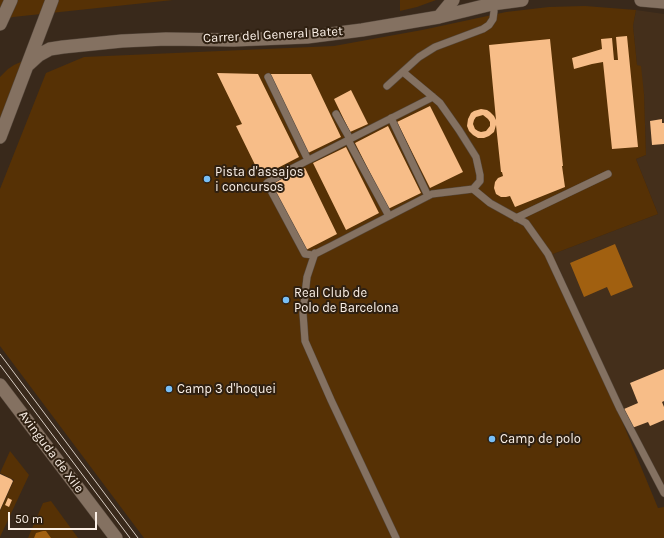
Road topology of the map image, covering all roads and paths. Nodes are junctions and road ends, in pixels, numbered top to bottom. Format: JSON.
{"nodes":[{"id":1,"x":12,"y":0,"type":"edge"},
{"id":2,"x":52,"y":0,"type":"edge"},
{"id":3,"x":453,"y":0,"type":"edge"},
{"id":4,"x":522,"y":0,"type":"edge"},
{"id":5,"x":641,"y":0,"type":"edge"},
{"id":6,"x":491,"y":2,"type":"edge"},
{"id":7,"x":664,"y":2,"type":"edge"},
{"id":8,"x":439,"y":17,"type":"junction"},
{"id":9,"x":0,"y":24,"type":"edge"},
{"id":10,"x":28,"y":66,"type":"junction"},
{"id":11,"x":402,"y":72,"type":"junction"},
{"id":12,"x":268,"y":77,"type":"dead end"},
{"id":13,"x":387,"y":86,"type":"dead end"},
{"id":14,"x":433,"y":97,"type":"junction"},
{"id":15,"x":336,"y":114,"type":"dead end"},
{"id":16,"x":391,"y":118,"type":"junction"},
{"id":17,"x":0,"y":137,"type":"edge"},
{"id":18,"x":349,"y":139,"type":"junction"},
{"id":19,"x":308,"y":160,"type":"junction"},
{"id":20,"x":608,"y":174,"type":"dead end"},
{"id":21,"x":473,"y":188,"type":"junction"},
{"id":22,"x":428,"y":196,"type":"junction"},
{"id":23,"x":389,"y":216,"type":"junction"},
{"id":24,"x":516,"y":218,"type":"junction"},
{"id":25,"x":315,"y":254,"type":"junction"},
{"id":26,"x":0,"y":385,"type":"edge"},
{"id":27,"x":664,"y":493,"type":"edge"},
{"id":28,"x":116,"y":538,"type":"edge"},
{"id":29,"x":396,"y":538,"type":"edge"}],
"edges":[{"from":1,"to":9,"type":"street"},
{"from":2,"to":10,"type":"street"},
{"from":3,"to":8,"type":"street"},
{"from":4,"to":6,"type":"street","name":"Carrer del General Batet"},
{"from":5,"to":7,"type":"street"},
{"from":6,"to":8,"type":"street","name":"Carrer del General Batet"},
{"from":6,"to":11,"type":"lane"},
{"from":8,"to":10,"type":"street","name":"Carrer del General Batet"},
{"from":10,"to":17,"type":"street"},
{"from":11,"to":13,"type":"lane"},
{"from":11,"to":14,"type":"lane"},
{"from":12,"to":19,"type":"lane"},
{"from":14,"to":16,"type":"lane"},
{"from":14,"to":21,"type":"lane"},
{"from":15,"to":18,"type":"lane"},
{"from":16,"to":18,"type":"lane"},
{"from":16,"to":22,"type":"lane"},
{"from":18,"to":19,"type":"lane"},
{"from":18,"to":23,"type":"lane"},
{"from":19,"to":25,"type":"lane"},
{"from":20,"to":24,"type":"lane"},
{"from":21,"to":22,"type":"lane"},
{"from":21,"to":24,"type":"lane"},
{"from":22,"to":23,"type":"lane"},
{"from":23,"to":25,"type":"lane"},
{"from":24,"to":27,"type":"lane"},
{"from":25,"to":29,"type":"lane"},
{"from":26,"to":28,"type":"street","name":"Avinguda de Xile"}]}
